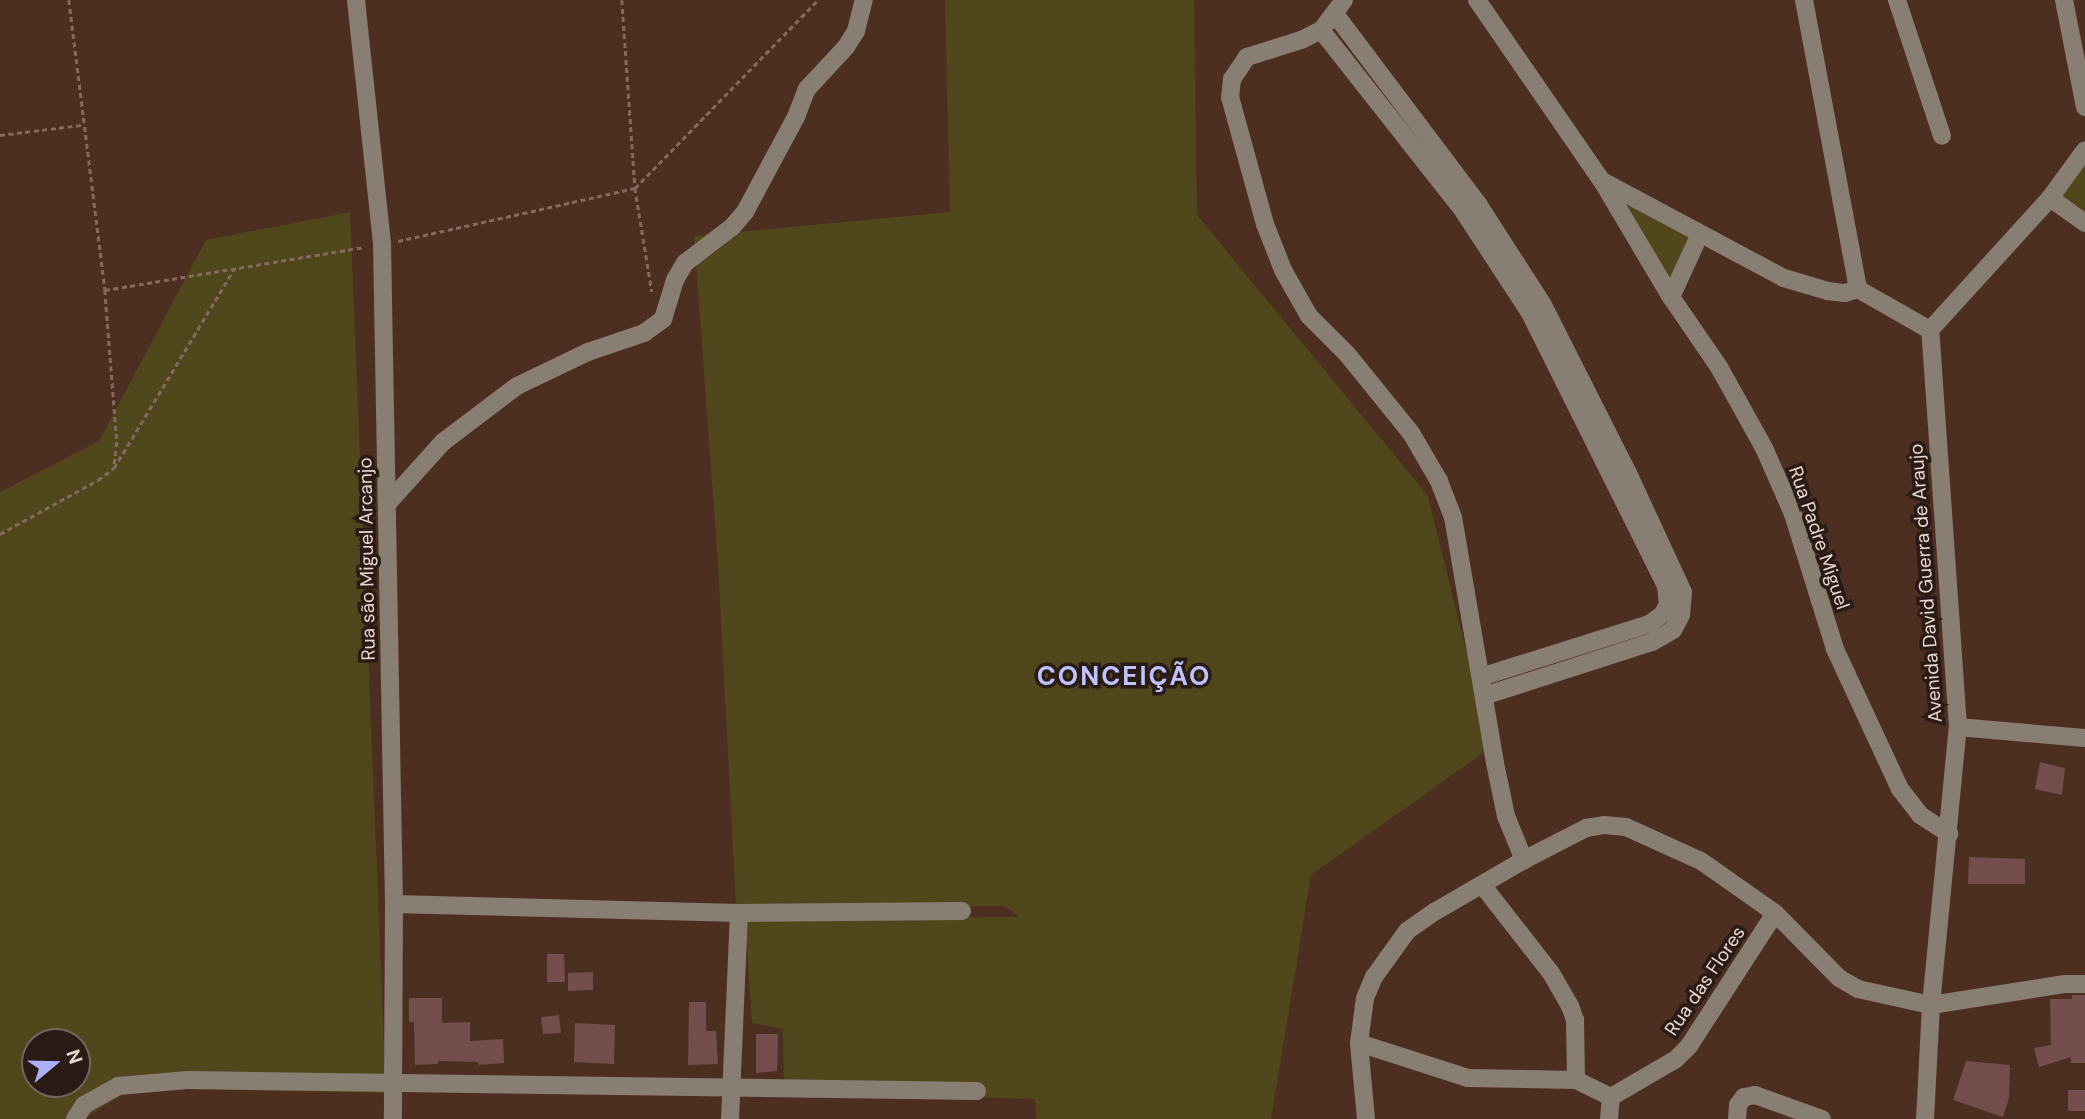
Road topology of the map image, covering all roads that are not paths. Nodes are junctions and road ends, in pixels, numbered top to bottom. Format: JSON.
{"nodes":[{"id":1,"x":356,"y":0,"type":"edge"},
{"id":2,"x":864,"y":0,"type":"edge"},
{"id":3,"x":1477,"y":0,"type":"edge"},
{"id":4,"x":1804,"y":0,"type":"edge"},
{"id":5,"x":1897,"y":0,"type":"edge"},
{"id":6,"x":2064,"y":0,"type":"edge"},
{"id":7,"x":1340,"y":7,"type":"edge"},
{"id":8,"x":1321,"y":30,"type":"junction"},
{"id":9,"x":2085,"y":107,"type":"edge"},
{"id":10,"x":1942,"y":136,"type":"dead end"},
{"id":11,"x":2085,"y":150,"type":"edge"},
{"id":12,"x":1602,"y":181,"type":"junction"},
{"id":13,"x":2050,"y":198,"type":"junction"},
{"id":14,"x":2085,"y":223,"type":"edge"},
{"id":15,"x":1700,"y":234,"type":"junction"},
{"id":16,"x":1858,"y":289,"type":"junction"},
{"id":17,"x":1671,"y":297,"type":"junction"},
{"id":18,"x":1930,"y":330,"type":"junction"},
{"id":19,"x":388,"y":503,"type":"junction"},
{"id":20,"x":1481,"y":677,"type":"junction"},
{"id":21,"x":1484,"y":696,"type":"junction"},
{"id":22,"x":1958,"y":727,"type":"junction"},
{"id":23,"x":2085,"y":738,"type":"edge"},
{"id":24,"x":1949,"y":834,"type":"junction"},
{"id":25,"x":1524,"y":860,"type":"junction"},
{"id":26,"x":1483,"y":886,"type":"junction"},
{"id":27,"x":394,"y":904,"type":"junction"},
{"id":28,"x":962,"y":911,"type":"dead end"},
{"id":29,"x":739,"y":912,"type":"junction"},
{"id":30,"x":1775,"y":913,"type":"junction"},
{"id":31,"x":2085,"y":984,"type":"edge"},
{"id":32,"x":1931,"y":1005,"type":"junction"},
{"id":33,"x":1359,"y":1043,"type":"junction"},
{"id":34,"x":1576,"y":1080,"type":"junction"},
{"id":35,"x":393,"y":1086,"type":"junction"},
{"id":36,"x":729,"y":1088,"type":"junction"},
{"id":37,"x":976,"y":1091,"type":"dead end"},
{"id":38,"x":1611,"y":1097,"type":"junction"},
{"id":39,"x":75,"y":1119,"type":"edge"},
{"id":40,"x":393,"y":1119,"type":"edge"},
{"id":41,"x":730,"y":1119,"type":"edge"},
{"id":42,"x":1366,"y":1119,"type":"edge"},
{"id":43,"x":1609,"y":1119,"type":"edge"},
{"id":44,"x":1737,"y":1119,"type":"edge"},
{"id":45,"x":1822,"y":1119,"type":"edge"},
{"id":46,"x":1925,"y":1119,"type":"edge"}],
"edges":[{"from":1,"to":19,"type":"street","name":"Rua são Miguel Arcanjo"},
{"from":2,"to":19,"type":"street"},
{"from":3,"to":12,"type":"street","name":"Rua Padre Miguel"},
{"from":4,"to":16,"type":"street"},
{"from":5,"to":10,"type":"street"},
{"from":6,"to":9,"type":"street"},
{"from":7,"to":8,"type":"street"},
{"from":7,"to":21,"type":"street"},
{"from":8,"to":20,"type":"street"},
{"from":8,"to":20,"type":"street"},
{"from":11,"to":13,"type":"street"},
{"from":12,"to":15,"type":"street"},
{"from":12,"to":17,"type":"street","name":"Rua Padre Miguel"},
{"from":13,"to":14,"type":"street"},
{"from":13,"to":18,"type":"street"},
{"from":15,"to":16,"type":"street"},
{"from":15,"to":17,"type":"street"},
{"from":16,"to":18,"type":"street"},
{"from":17,"to":24,"type":"street","name":"Rua Padre Miguel"},
{"from":18,"to":22,"type":"street","name":"Avenida David Guerra de Araujo"},
{"from":19,"to":27,"type":"street","name":"Rua são Miguel Arcanjo"},
{"from":20,"to":21,"type":"street"},
{"from":21,"to":25,"type":"street"},
{"from":22,"to":23,"type":"street"},
{"from":22,"to":24,"type":"street","name":"Avenida David Guerra de Araujo"},
{"from":24,"to":32,"type":"street","name":"Avenida David Guerra de Araujo"},
{"from":25,"to":26,"type":"street"},
{"from":25,"to":30,"type":"street"},
{"from":26,"to":33,"type":"street"},
{"from":26,"to":34,"type":"street"},
{"from":27,"to":29,"type":"street"},
{"from":27,"to":35,"type":"street","name":"Rua são Miguel Arcanjo"},
{"from":28,"to":29,"type":"street"},
{"from":29,"to":36,"type":"street"},
{"from":30,"to":32,"type":"street"},
{"from":30,"to":38,"type":"street","name":"Rua das Flores"},
{"from":31,"to":32,"type":"street"},
{"from":32,"to":46,"type":"street","name":"Avenida David Guerra de Araujo"},
{"from":33,"to":34,"type":"street"},
{"from":33,"to":42,"type":"street"},
{"from":34,"to":38,"type":"street"},
{"from":35,"to":36,"type":"street"},
{"from":35,"to":39,"type":"street"},
{"from":35,"to":40,"type":"street","name":"Rua são Miguel Arcanjo"},
{"from":36,"to":37,"type":"street"},
{"from":36,"to":41,"type":"street"},
{"from":38,"to":43,"type":"street"},
{"from":44,"to":45,"type":"street"}]}
